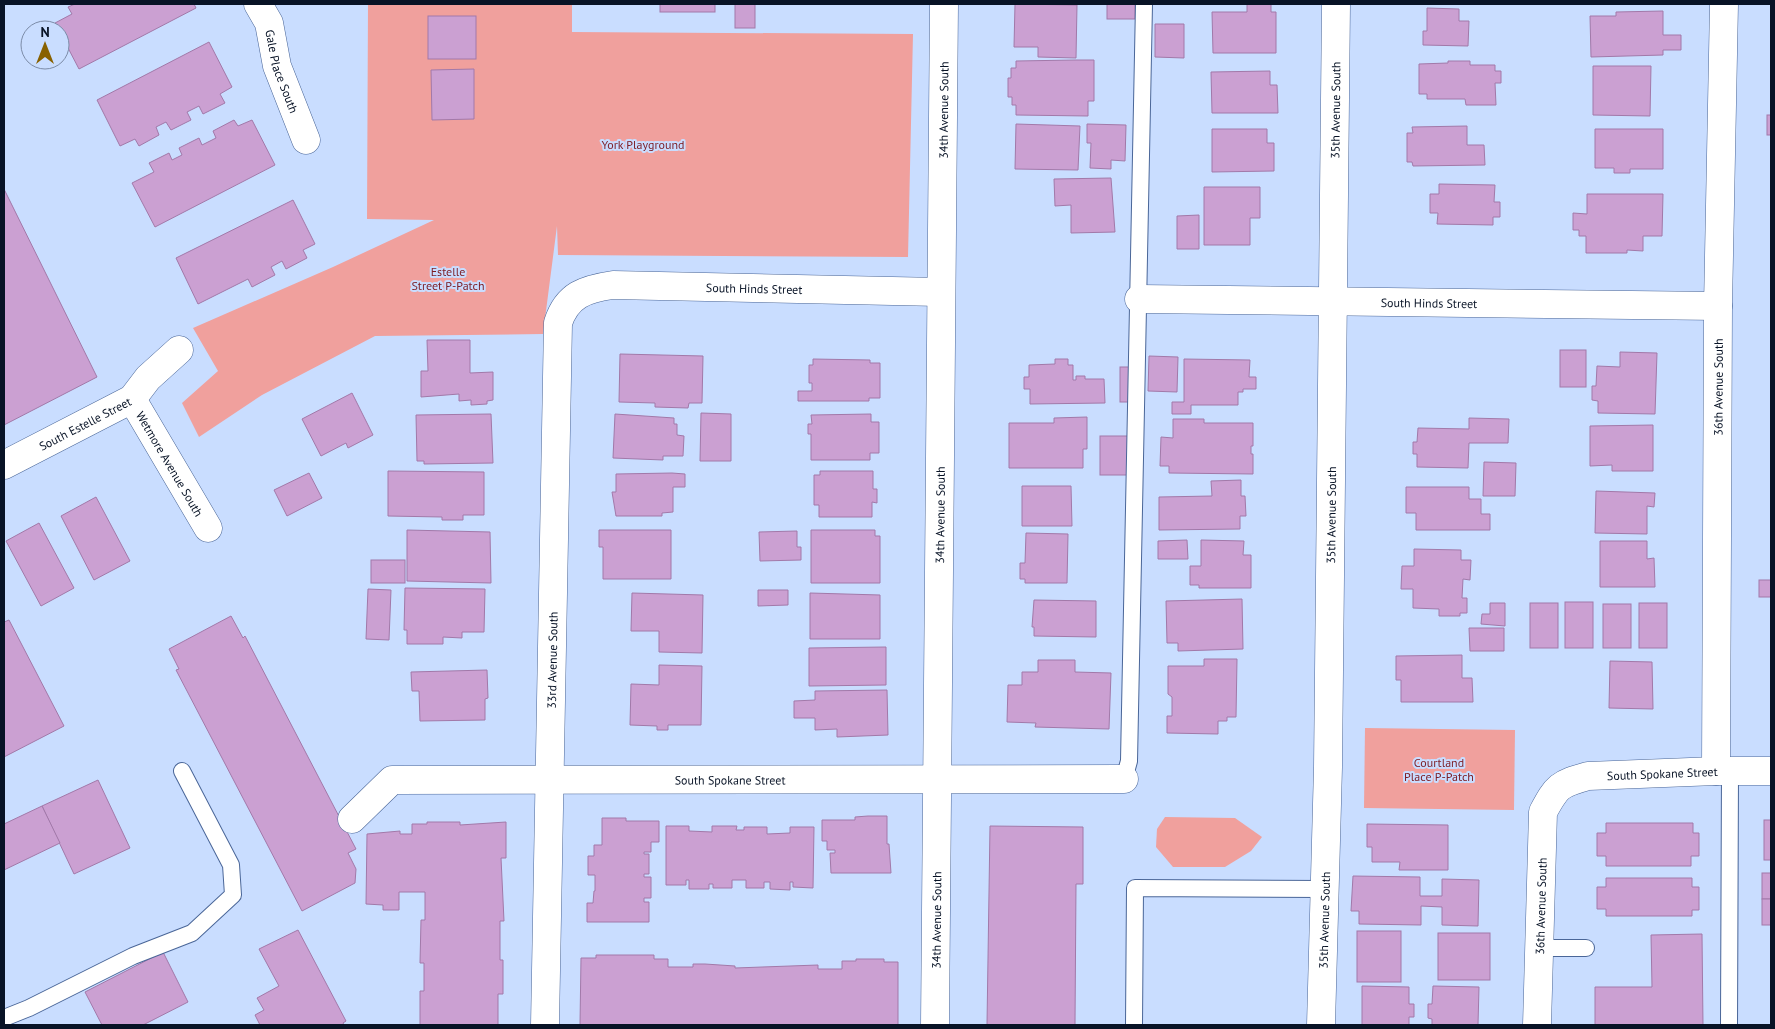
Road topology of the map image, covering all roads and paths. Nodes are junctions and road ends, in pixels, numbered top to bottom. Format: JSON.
{"nodes":[{"id":1,"x":258,"y":4,"type":"edge"},
{"id":2,"x":944,"y":4,"type":"edge"},
{"id":3,"x":1144,"y":4,"type":"edge"},
{"id":4,"x":1336,"y":4,"type":"edge"},
{"id":5,"x":1724,"y":4,"type":"edge"},
{"id":6,"x":306,"y":140,"type":"dead end"},
{"id":7,"x":940,"y":292,"type":"junction"},
{"id":8,"x":1140,"y":299,"type":"junction"},
{"id":9,"x":570,"y":300,"type":"joint"},
{"id":10,"x":1334,"y":300,"type":"junction"},
{"id":11,"x":1718,"y":306,"type":"junction"},
{"id":12,"x":179,"y":350,"type":"dead end"},
{"id":13,"x":132,"y":399,"type":"junction"},
{"id":14,"x":4,"y":465,"type":"edge"},
{"id":15,"x":208,"y":528,"type":"dead end"},
{"id":16,"x":182,"y":771,"type":"dead end"},
{"id":17,"x":1723,"y":771,"type":"junction"},
{"id":18,"x":1771,"y":771,"type":"edge"},
{"id":19,"x":938,"y":779,"type":"junction"},
{"id":20,"x":1124,"y":779,"type":"joint"},
{"id":21,"x":548,"y":781,"type":"junction"},
{"id":22,"x":1554,"y":790,"type":"joint"},
{"id":23,"x":352,"y":819,"type":"dead end"},
{"id":24,"x":1325,"y":889,"type":"junction"},
{"id":25,"x":1538,"y":948,"type":"junction"},
{"id":26,"x":1586,"y":948,"type":"dead end"},
{"id":27,"x":4,"y":1018,"type":"edge"},
{"id":28,"x":545,"y":1025,"type":"edge"},
{"id":29,"x":935,"y":1025,"type":"edge"},
{"id":30,"x":1134,"y":1025,"type":"edge"},
{"id":31,"x":1321,"y":1025,"type":"edge"},
{"id":32,"x":1537,"y":1025,"type":"edge"},
{"id":33,"x":1729,"y":1025,"type":"edge"}],
"edges":[{"from":1,"to":6,"type":"street","name":"Gale Place South"},
{"from":2,"to":7,"type":"street","name":"34th Avenue South"},
{"from":3,"to":8,"type":"lane"},
{"from":4,"to":10,"type":"street","name":"35th Avenue South"},
{"from":5,"to":11,"type":"street","name":"36th Avenue South"},
{"from":7,"to":9,"type":"street","name":"South Hinds Street"},
{"from":7,"to":19,"type":"street","name":"34th Avenue South"},
{"from":8,"to":10,"type":"street","name":"South Hinds Street"},
{"from":8,"to":20,"type":"lane"},
{"from":9,"to":21,"type":"street","name":"33rd Avenue South"},
{"from":10,"to":11,"type":"street","name":"South Hinds Street"},
{"from":10,"to":24,"type":"street","name":"35th Avenue South"},
{"from":11,"to":17,"type":"street","name":"36th Avenue South"},
{"from":12,"to":13,"type":"street","name":"South Estelle Street"},
{"from":13,"to":14,"type":"street","name":"South Estelle Street"},
{"from":13,"to":15,"type":"street","name":"Wetmore Avenue South"},
{"from":16,"to":27,"type":"lane"},
{"from":17,"to":18,"type":"street","name":"South Spokane Street"},
{"from":17,"to":22,"type":"street","name":"South Spokane Street"},
{"from":17,"to":33,"type":"lane"},
{"from":19,"to":20,"type":"street","name":"South Spokane Street"},
{"from":19,"to":21,"type":"street","name":"South Spokane Street"},
{"from":19,"to":29,"type":"street","name":"34th Avenue South"},
{"from":21,"to":23,"type":"street","name":"South Spokane Street"},
{"from":21,"to":28,"type":"street","name":"33rd Avenue South"},
{"from":22,"to":25,"type":"street","name":"36th Avenue South"},
{"from":24,"to":30,"type":"lane"},
{"from":24,"to":31,"type":"street","name":"35th Avenue South"},
{"from":25,"to":26,"type":"lane"},
{"from":25,"to":32,"type":"street","name":"36th Avenue South"}]}
